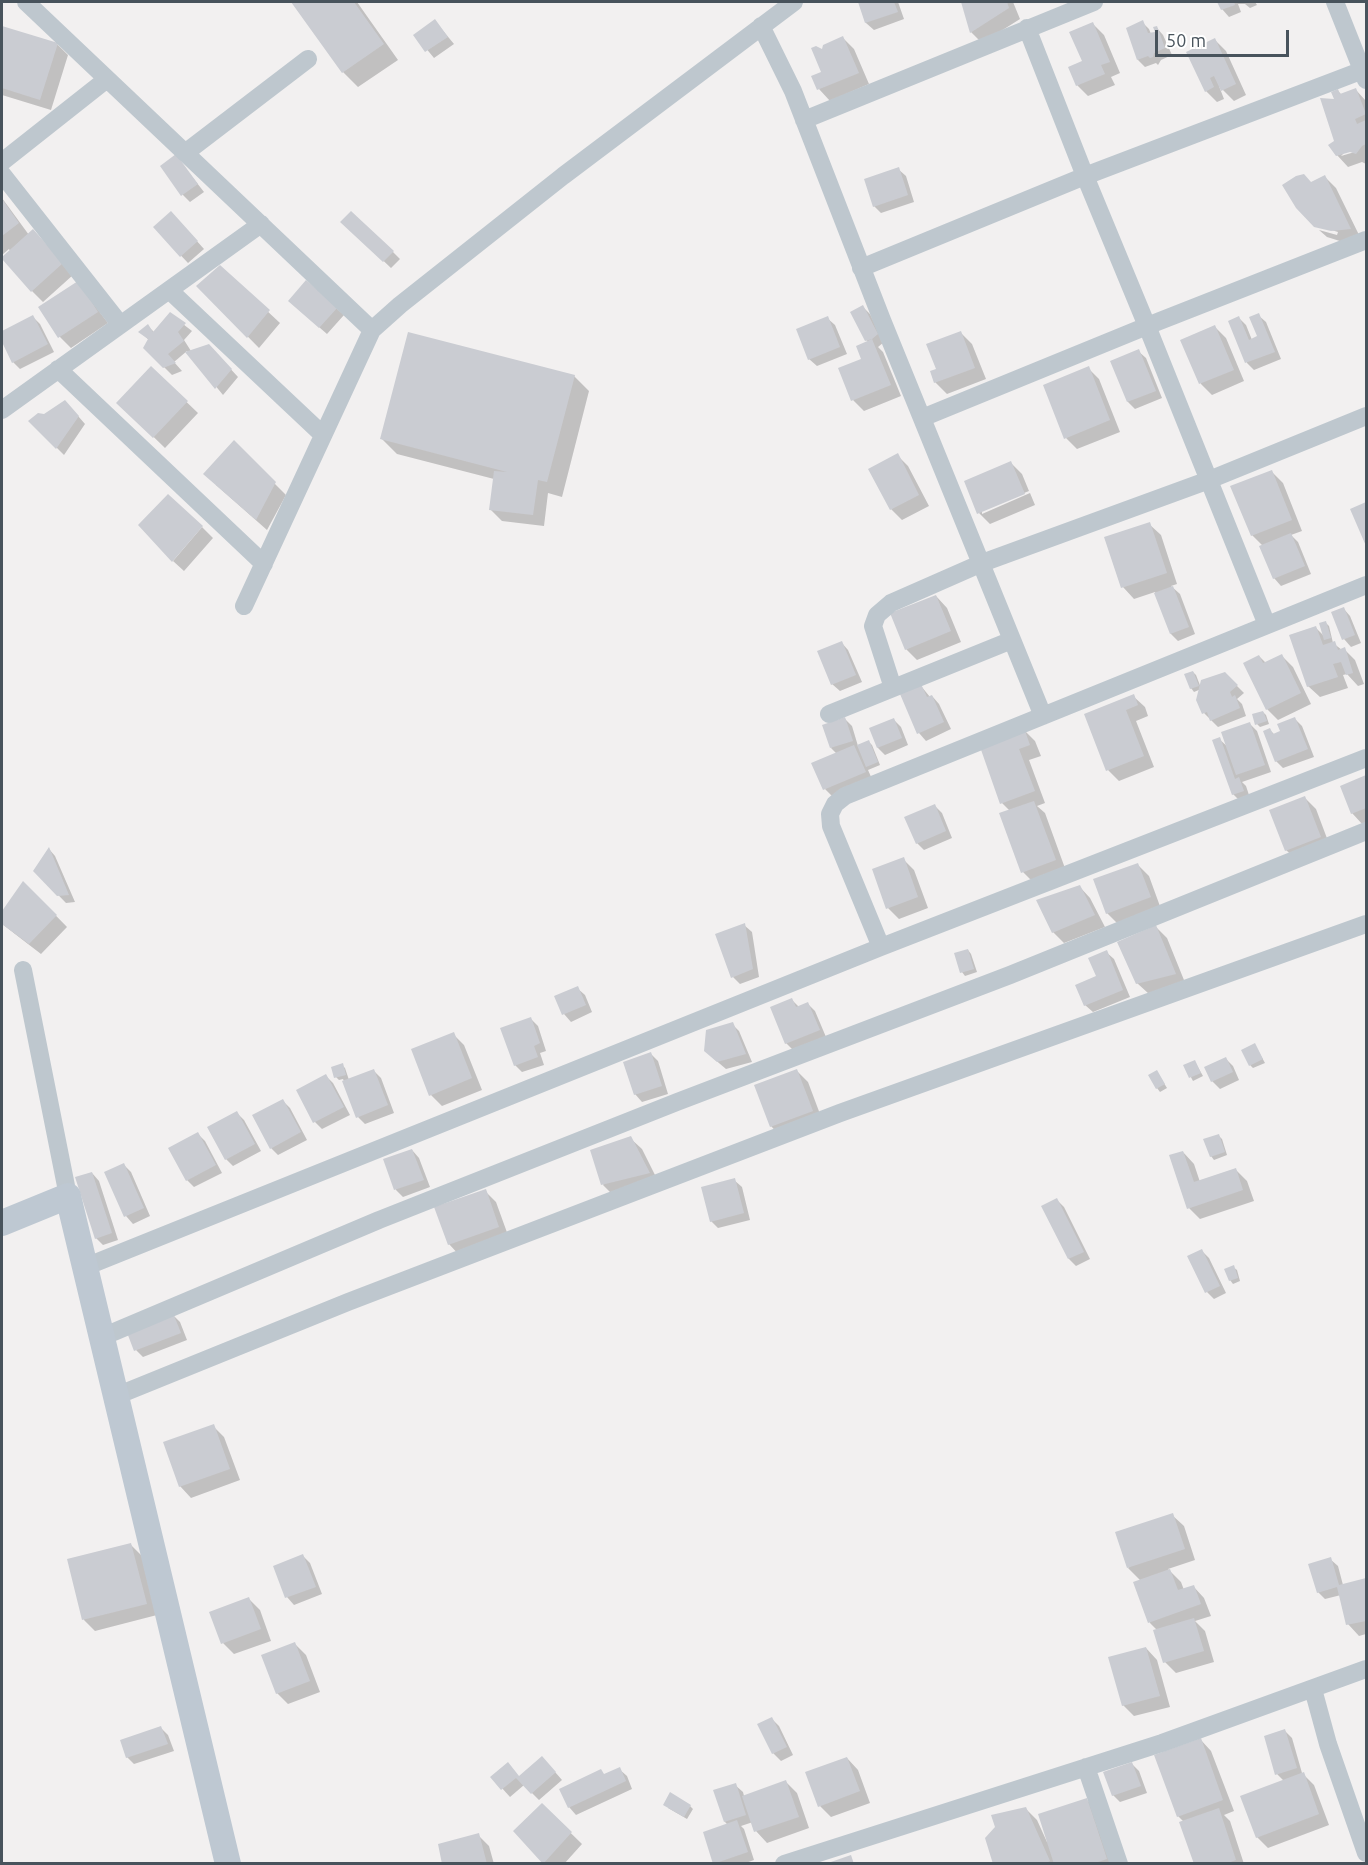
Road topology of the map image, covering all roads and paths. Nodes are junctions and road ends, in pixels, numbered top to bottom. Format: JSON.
{"nodes":[{"id":1,"x":26,"y":2,"type":"edge"},
{"id":2,"x":794,"y":2,"type":"edge"},
{"id":3,"x":1094,"y":2,"type":"edge"},
{"id":4,"x":1335,"y":2,"type":"edge"},
{"id":5,"x":760,"y":26,"type":"junction"},
{"id":6,"x":1027,"y":28,"type":"junction"},
{"id":7,"x":308,"y":59,"type":"dead end"},
{"id":8,"x":1365,"y":73,"type":"edge"},
{"id":9,"x":107,"y":79,"type":"junction"},
{"id":10,"x":804,"y":120,"type":"junction"},
{"id":11,"x":185,"y":153,"type":"junction"},
{"id":12,"x":2,"y":162,"type":"edge"},
{"id":13,"x":2,"y":174,"type":"edge"},
{"id":14,"x":1085,"y":177,"type":"junction"},
{"id":15,"x":261,"y":224,"type":"junction"},
{"id":16,"x":1366,"y":240,"type":"edge"},
{"id":17,"x":861,"y":268,"type":"junction"},
{"id":18,"x":169,"y":290,"type":"junction"},
{"id":19,"x":120,"y":324,"type":"junction"},
{"id":20,"x":1147,"y":326,"type":"junction"},
{"id":21,"x":372,"y":330,"type":"junction"},
{"id":22,"x":58,"y":369,"type":"junction"},
{"id":23,"x":5,"y":401,"type":"edge"},
{"id":24,"x":1366,"y":416,"type":"edge"},
{"id":25,"x":922,"y":418,"type":"junction"},
{"id":26,"x":323,"y":435,"type":"junction"},
{"id":27,"x":1209,"y":480,"type":"junction"},
{"id":28,"x":981,"y":563,"type":"junction"},
{"id":29,"x":264,"y":564,"type":"junction"},
{"id":30,"x":1366,"y":585,"type":"edge"},
{"id":31,"x":244,"y":606,"type":"dead end"},
{"id":32,"x":1267,"y":625,"type":"junction"},
{"id":33,"x":1012,"y":640,"type":"junction"},
{"id":34,"x":893,"y":688,"type":"junction"},
{"id":35,"x":829,"y":714,"type":"dead end"},
{"id":36,"x":1043,"y":716,"type":"junction"},
{"id":37,"x":1366,"y":759,"type":"edge"},
{"id":38,"x":1366,"y":831,"type":"edge"},
{"id":39,"x":1366,"y":924,"type":"edge"},
{"id":40,"x":881,"y":948,"type":"junction"},
{"id":41,"x":23,"y":970,"type":"dead end"},
{"id":42,"x":68,"y":1196,"type":"junction"},
{"id":43,"x":2,"y":1223,"type":"edge"},
{"id":44,"x":85,"y":1267,"type":"junction"},
{"id":45,"x":102,"y":1337,"type":"junction"},
{"id":46,"x":116,"y":1396,"type":"junction"},
{"id":47,"x":1366,"y":1669,"type":"edge"},
{"id":48,"x":1313,"y":1689,"type":"junction"},
{"id":49,"x":1086,"y":1767,"type":"junction"},
{"id":50,"x":1363,"y":1834,"type":"edge"},
{"id":51,"x":1366,"y":1853,"type":"edge"},
{"id":52,"x":228,"y":1863,"type":"edge"},
{"id":53,"x":784,"y":1863,"type":"edge"},
{"id":54,"x":1119,"y":1863,"type":"edge"}],
"edges":[{"from":1,"to":9,"type":"street"},
{"from":2,"to":5,"type":"street"},
{"from":3,"to":6,"type":"street"},
{"from":4,"to":8,"type":"street"},
{"from":5,"to":10,"type":"street"},
{"from":5,"to":21,"type":"street"},
{"from":6,"to":10,"type":"street"},
{"from":6,"to":14,"type":"street"},
{"from":7,"to":11,"type":"street"},
{"from":8,"to":14,"type":"street"},
{"from":9,"to":11,"type":"street"},
{"from":9,"to":12,"type":"street"},
{"from":10,"to":17,"type":"street"},
{"from":11,"to":15,"type":"street"},
{"from":13,"to":19,"type":"street"},
{"from":14,"to":17,"type":"street"},
{"from":14,"to":20,"type":"street"},
{"from":15,"to":18,"type":"street"},
{"from":15,"to":21,"type":"street"},
{"from":16,"to":20,"type":"street"},
{"from":17,"to":25,"type":"street"},
{"from":18,"to":19,"type":"street"},
{"from":18,"to":26,"type":"street"},
{"from":19,"to":22,"type":"street"},
{"from":20,"to":25,"type":"street"},
{"from":20,"to":27,"type":"street"},
{"from":21,"to":26,"type":"street"},
{"from":22,"to":23,"type":"street"},
{"from":22,"to":29,"type":"street"},
{"from":24,"to":27,"type":"street"},
{"from":25,"to":28,"type":"street"},
{"from":26,"to":29,"type":"street"},
{"from":27,"to":28,"type":"street"},
{"from":27,"to":32,"type":"street"},
{"from":28,"to":33,"type":"street"},
{"from":28,"to":34,"type":"street"},
{"from":29,"to":31,"type":"street"},
{"from":30,"to":32,"type":"street"},
{"from":32,"to":36,"type":"street"},
{"from":33,"to":34,"type":"street"},
{"from":33,"to":36,"type":"street"},
{"from":34,"to":35,"type":"street"},
{"from":36,"to":40,"type":"street"},
{"from":37,"to":40,"type":"street"},
{"from":38,"to":45,"type":"street"},
{"from":39,"to":46,"type":"street"},
{"from":40,"to":44,"type":"street"},
{"from":41,"to":42,"type":"street"},
{"from":42,"to":43,"type":"street"},
{"from":42,"to":44,"type":"street"},
{"from":44,"to":45,"type":"street"},
{"from":45,"to":46,"type":"street"},
{"from":46,"to":52,"type":"street"},
{"from":47,"to":48,"type":"street"},
{"from":48,"to":49,"type":"street"},
{"from":48,"to":50,"type":"street"},
{"from":49,"to":53,"type":"street"},
{"from":49,"to":54,"type":"street"},
{"from":50,"to":51,"type":"street"}]}
